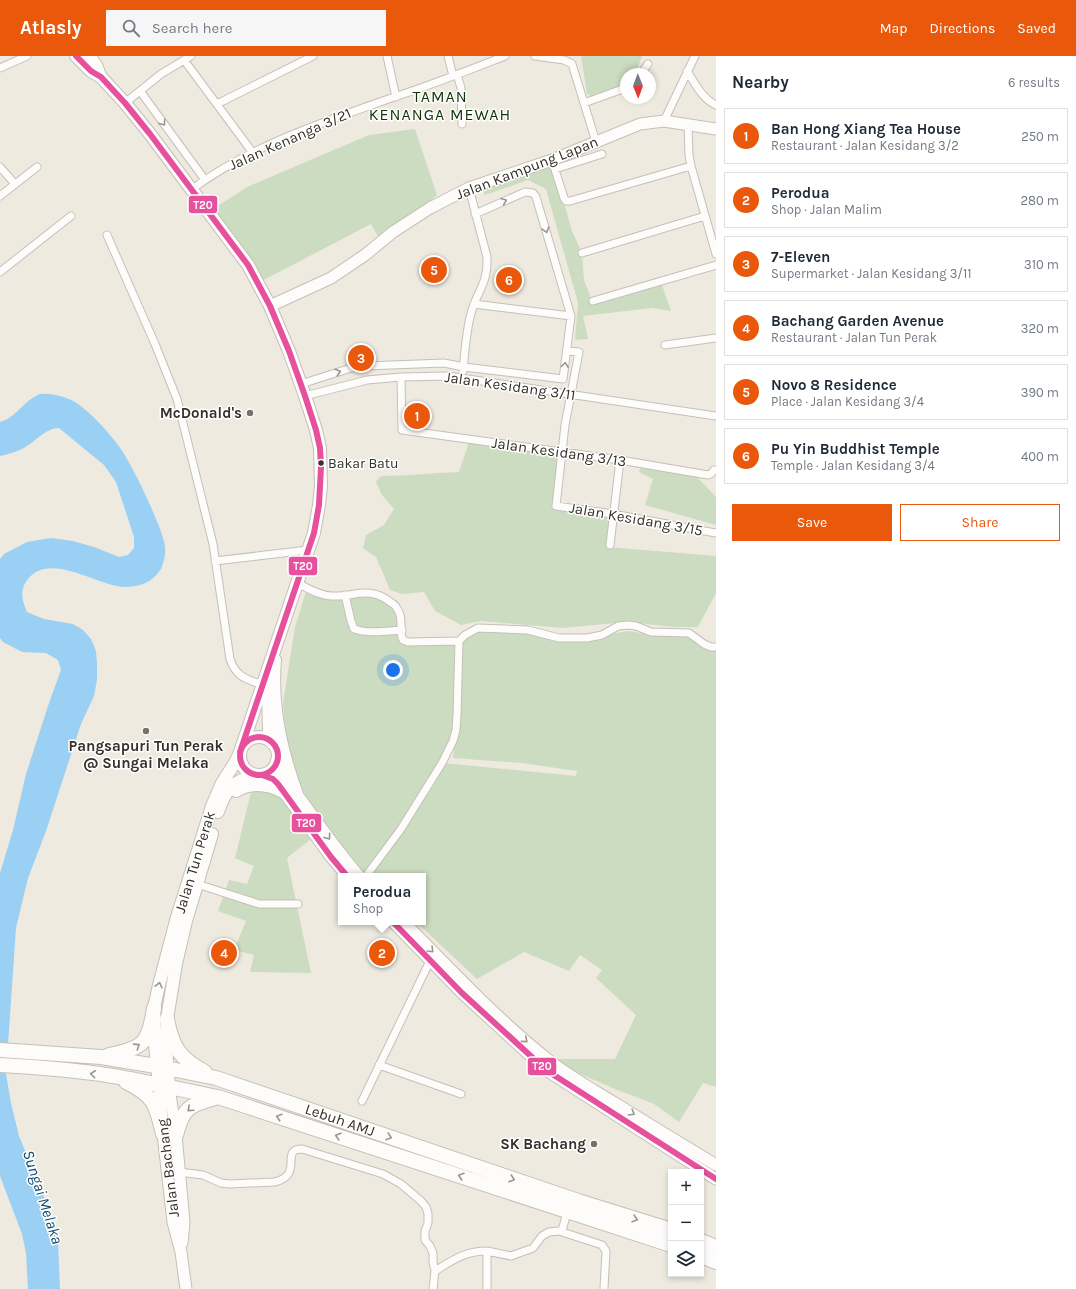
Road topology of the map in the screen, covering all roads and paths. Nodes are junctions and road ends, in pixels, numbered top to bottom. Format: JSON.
{"nodes":[{"id":1,"x":27,"y":56,"type":"edge"},
{"id":2,"x":76,"y":56,"type":"edge"},
{"id":3,"x":90,"y":56,"type":"edge"},
{"id":4,"x":191,"y":56,"type":"edge"},
{"id":5,"x":313,"y":56,"type":"edge"},
{"id":6,"x":387,"y":56,"type":"edge"},
{"id":7,"x":448,"y":56,"type":"edge"},
{"id":8,"x":505,"y":56,"type":"edge"},
{"id":9,"x":535,"y":56,"type":"edge"},
{"id":10,"x":694,"y":56,"type":"edge"},
{"id":11,"x":184,"y":60,"type":"junction"},
{"id":12,"x":648,"y":64,"type":"dead end"},
{"id":13,"x":0,"y":68,"type":"edge"},
{"id":14,"x":645,"y":68,"type":"edge"},
{"id":15,"x":687,"y":71,"type":"junction"},
{"id":16,"x":455,"y":75,"type":"junction"},
{"id":17,"x":101,"y":77,"type":"junction"},
{"id":18,"x":620,"y":90,"type":"edge"},
{"id":19,"x":140,"y":91,"type":"junction"},
{"id":20,"x":396,"y":97,"type":"junction"},
{"id":21,"x":125,"y":103,"type":"junction"},
{"id":22,"x":584,"y":103,"type":"junction"},
{"id":23,"x":217,"y":104,"type":"junction"},
{"id":24,"x":716,"y":106,"type":"edge"},
{"id":25,"x":664,"y":121,"type":"junction"},
{"id":26,"x":462,"y":124,"type":"dead end"},
{"id":27,"x":688,"y":125,"type":"junction"},
{"id":28,"x":716,"y":129,"type":"edge"},
{"id":29,"x":596,"y":142,"type":"junction"},
{"id":30,"x":253,"y":153,"type":"junction"},
{"id":31,"x":602,"y":154,"type":"dead end"},
{"id":32,"x":553,"y":165,"type":"junction"},
{"id":33,"x":0,"y":166,"type":"edge"},
{"id":34,"x":692,"y":166,"type":"junction"},
{"id":35,"x":37,"y":167,"type":"dead end"},
{"id":36,"x":204,"y":180,"type":"junction"},
{"id":37,"x":15,"y":184,"type":"junction"},
{"id":38,"x":469,"y":188,"type":"junction"},
{"id":39,"x":191,"y":190,"type":"junction"},
{"id":40,"x":0,"y":196,"type":"edge"},
{"id":41,"x":475,"y":214,"type":"junction"},
{"id":42,"x":71,"y":216,"type":"dead end"},
{"id":43,"x":705,"y":216,"type":"junction"},
{"id":44,"x":106,"y":236,"type":"dead end"},
{"id":45,"x":582,"y":253,"type":"dead end"},
{"id":46,"x":716,"y":254,"type":"edge"},
{"id":47,"x":716,"y":265,"type":"edge"},
{"id":48,"x":0,"y":272,"type":"edge"},
{"id":49,"x":593,"y":301,"type":"dead end"},
{"id":50,"x":474,"y":304,"type":"junction"},
{"id":51,"x":270,"y":306,"type":"junction"},
{"id":52,"x":571,"y":316,"type":"junction"},
{"id":53,"x":716,"y":338,"type":"edge"},
{"id":54,"x":665,"y":345,"type":"dead end"},
{"id":55,"x":567,"y":351,"type":"junction"},
{"id":56,"x":464,"y":367,"type":"junction"},
{"id":57,"x":401,"y":377,"type":"junction"},
{"id":58,"x":463,"y":377,"type":"junction"},
{"id":59,"x":301,"y":384,"type":"junction"},
{"id":60,"x":571,"y":395,"type":"junction"},
{"id":61,"x":305,"y":396,"type":"junction"},
{"id":62,"x":716,"y":416,"type":"edge"},
{"id":63,"x":562,"y":453,"type":"junction"},
{"id":64,"x":620,"y":460,"type":"junction"},
{"id":65,"x":714,"y":470,"type":"dead end"},
{"id":66,"x":613,"y":514,"type":"junction"},
{"id":67,"x":716,"y":533,"type":"edge"},
{"id":68,"x":610,"y":545,"type":"dead end"},
{"id":69,"x":308,"y":550,"type":"junction"},
{"id":70,"x":215,"y":561,"type":"junction"},
{"id":71,"x":297,"y":583,"type":"junction"},
{"id":72,"x":344,"y":595,"type":"junction"},
{"id":73,"x":402,"y":630,"type":"junction"},
{"id":74,"x":277,"y":641,"type":"junction"},
{"id":75,"x":459,"y":641,"type":"junction"},
{"id":76,"x":716,"y":647,"type":"edge"},
{"id":77,"x":269,"y":666,"type":"junction"},
{"id":78,"x":263,"y":685,"type":"junction"},
{"id":79,"x":272,"y":743,"type":"junction"},
{"id":80,"x":240,"y":752,"type":"junction"},
{"id":81,"x":278,"y":759,"type":"junction"},
{"id":82,"x":260,"y":775,"type":"junction"},
{"id":83,"x":291,"y":794,"type":"junction"},
{"id":84,"x":219,"y":809,"type":"junction"},
{"id":85,"x":345,"y":873,"type":"edge"},
{"id":86,"x":356,"y":873,"type":"edge"},
{"id":87,"x":368,"y":873,"type":"edge"},
{"id":88,"x":197,"y":884,"type":"junction"},
{"id":89,"x":298,"y":904,"type":"dead end"},
{"id":90,"x":396,"y":925,"type":"edge"},
{"id":91,"x":407,"y":925,"type":"edge"},
{"id":92,"x":430,"y":961,"type":"junction"},
{"id":93,"x":154,"y":1008,"type":"junction"},
{"id":94,"x":167,"y":1019,"type":"junction"},
{"id":95,"x":0,"y":1050,"type":"edge"},
{"id":96,"x":100,"y":1057,"type":"junction"},
{"id":97,"x":0,"y":1065,"type":"edge"},
{"id":98,"x":379,"y":1065,"type":"junction"},
{"id":99,"x":162,"y":1067,"type":"junction"},
{"id":100,"x":112,"y":1076,"type":"junction"},
{"id":101,"x":216,"y":1078,"type":"junction"},
{"id":102,"x":164,"y":1086,"type":"junction"},
{"id":103,"x":460,"y":1094,"type":"dead end"},
{"id":104,"x":218,"y":1097,"type":"junction"},
{"id":105,"x":362,"y":1101,"type":"dead end"},
{"id":106,"x":170,"y":1135,"type":"junction"},
{"id":107,"x":716,"y":1165,"type":"edge"},
{"id":108,"x":179,"y":1172,"type":"junction"},
{"id":109,"x":716,"y":1179,"type":"edge"},
{"id":110,"x":567,"y":1212,"type":"junction"},
{"id":111,"x":668,"y":1229,"type":"edge"},
{"id":112,"x":562,"y":1231,"type":"junction"},
{"id":113,"x":704,"y":1242,"type":"edge"},
{"id":114,"x":668,"y":1244,"type":"edge"},
{"id":115,"x":716,"y":1247,"type":"edge"},
{"id":116,"x":487,"y":1251,"type":"junction"},
{"id":117,"x":181,"y":1252,"type":"junction"},
{"id":118,"x":704,"y":1257,"type":"edge"},
{"id":119,"x":716,"y":1262,"type":"edge"},
{"id":120,"x":435,"y":1271,"type":"junction"},
{"id":121,"x":604,"y":1288,"type":"edge"},
{"id":122,"x":186,"y":1289,"type":"edge"},
{"id":123,"x":433,"y":1289,"type":"edge"},
{"id":124,"x":487,"y":1289,"type":"edge"}],
"edges":[{"from":1,"to":13,"type":"street"},
{"from":2,"to":17,"type":"main road","name":"Jalan Tun Perak"},
{"from":3,"to":17,"type":"main road"},
{"from":4,"to":11,"type":"street"},
{"from":5,"to":23,"type":"street"},
{"from":6,"to":20,"type":"street"},
{"from":7,"to":16,"type":"street"},
{"from":8,"to":16,"type":"street","name":"Jalan Kenanga 3/21"},
{"from":9,"to":22,"type":"street"},
{"from":10,"to":15,"type":"street"},
{"from":11,"to":19,"type":"street"},
{"from":11,"to":23,"type":"street"},
{"from":12,"to":14,"type":"street"},
{"from":15,"to":24,"type":"street"},
{"from":15,"to":25,"type":"street"},
{"from":16,"to":20,"type":"street","name":"Jalan Kenanga 3/21"},
{"from":16,"to":26,"type":"street"},
{"from":17,"to":21,"type":"main road","name":"Jalan Tun Perak"},
{"from":18,"to":22,"type":"street"},
{"from":19,"to":21,"type":"street"},
{"from":19,"to":36,"type":"street","one_way":true},
{"from":20,"to":30,"type":"street","name":"Jalan Kenanga 3/21"},
{"from":21,"to":39,"type":"main road","name":"Jalan Tun Perak"},
{"from":22,"to":29,"type":"street"},
{"from":23,"to":30,"type":"street"},
{"from":25,"to":27,"type":"main road","name":"Jalan Kampung Lapan"},
{"from":25,"to":29,"type":"main road","name":"Jalan Kampung Lapan"},
{"from":27,"to":28,"type":"main road","name":"Jalan Kampung Lapan"},
{"from":27,"to":34,"type":"street"},
{"from":29,"to":32,"type":"main road","name":"Jalan Kampung Lapan"},
{"from":30,"to":36,"type":"street","name":"Jalan Kenanga 3/21"},
{"from":31,"to":32,"type":"street"},
{"from":32,"to":34,"type":"street"},
{"from":32,"to":38,"type":"main road","name":"Jalan Kampung Lapan"},
{"from":33,"to":37,"type":"street"},
{"from":34,"to":43,"type":"street"},
{"from":35,"to":37,"type":"street"},
{"from":36,"to":39,"type":"street","name":"Jalan Kenanga 3/21"},
{"from":37,"to":40,"type":"street"},
{"from":38,"to":41,"type":"street"},
{"from":38,"to":51,"type":"main road","name":"Jalan Kampung Lapan"},
{"from":39,"to":51,"type":"main road","name":"Jalan Tun Perak"},
{"from":41,"to":50,"type":"street"},
{"from":41,"to":52,"type":"street","one_way":true},
{"from":42,"to":48,"type":"street"},
{"from":43,"to":45,"type":"street"},
{"from":43,"to":46,"type":"street"},
{"from":44,"to":70,"type":"street"},
{"from":47,"to":49,"type":"street"},
{"from":50,"to":52,"type":"street"},
{"from":50,"to":56,"type":"street"},
{"from":51,"to":59,"type":"main road","name":"Jalan Tun Perak"},
{"from":52,"to":55,"type":"street"},
{"from":53,"to":54,"type":"street"},
{"from":56,"to":55,"type":"street","one_way":true},
{"from":55,"to":60,"type":"street"},
{"from":56,"to":58,"type":"street"},
{"from":59,"to":56,"type":"street","one_way":true},
{"from":57,"to":58,"type":"street","name":"Jalan Kesidang 3/11"},
{"from":57,"to":61,"type":"street","name":"Jalan Kesidang 3/11"},
{"from":57,"to":63,"type":"street","name":"Jalan Kesidang 3/13"},
{"from":58,"to":60,"type":"street","name":"Jalan Kesidang 3/11"},
{"from":59,"to":61,"type":"main road","name":"Jalan Tun Perak"},
{"from":60,"to":62,"type":"street","name":"Jalan Kesidang 3/11"},
{"from":60,"to":63,"type":"street"},
{"from":61,"to":69,"type":"main road","name":"Jalan Tun Perak"},
{"from":63,"to":64,"type":"street","name":"Jalan Kesidang 3/13"},
{"from":63,"to":66,"type":"street","name":"Jalan Kesidang 3/15"},
{"from":64,"to":65,"type":"street","name":"Jalan Kesidang 3/13"},
{"from":64,"to":66,"type":"street"},
{"from":66,"to":67,"type":"street","name":"Jalan Kesidang 3/15"},
{"from":66,"to":68,"type":"street"},
{"from":69,"to":70,"type":"street"},
{"from":69,"to":71,"type":"main road","name":"Jalan Tun Perak"},
{"from":70,"to":78,"type":"street"},
{"from":71,"to":72,"type":"street"},
{"from":71,"to":74,"type":"main road","name":"Jalan Tun Perak"},
{"from":72,"to":73,"type":"street"},
{"from":72,"to":73,"type":"street"},
{"from":73,"to":75,"type":"street"},
{"from":74,"to":77,"type":"main road","name":"Jalan Tun Perak"},
{"from":74,"to":83,"type":"main road"},
{"from":75,"to":76,"type":"street"},
{"from":75,"to":87,"type":"street"},
{"from":77,"to":78,"type":"main road","name":"Jalan Tun Perak"},
{"from":77,"to":79,"type":"main road","name":"Jalan Tun Perak"},
{"from":78,"to":80,"type":"main road","name":"Jalan Tun Perak"},
{"from":79,"to":80,"type":"main road"},
{"from":79,"to":81,"type":"main road"},
{"from":80,"to":82,"type":"main road"},
{"from":93,"to":80,"type":"main road","name":"Jalan Tun Perak","one_way":true},
{"from":81,"to":82,"type":"main road"},
{"from":81,"to":83,"type":"main road"},
{"from":82,"to":83,"type":"main road"},
{"from":82,"to":84,"type":"main road","name":"Jalan Tun Perak"},
{"from":83,"to":84,"type":"main road"},
{"from":83,"to":85,"type":"main road"},
{"from":83,"to":86,"type":"main road","one_way":true},
{"from":84,"to":88,"type":"main road","name":"Jalan Tun Perak"},
{"from":88,"to":89,"type":"street"},
{"from":88,"to":94,"type":"main road","name":"Jalan Tun Perak"},
{"from":90,"to":92,"type":"main road"},
{"from":91,"to":107,"type":"main road","one_way":true},
{"from":92,"to":98,"type":"street"},
{"from":92,"to":109,"type":"main road"},
{"from":96,"to":93,"type":"highway","one_way":true},
{"from":93,"to":99,"type":"main road","name":"Jalan Tun Perak"},
{"from":94,"to":99,"type":"main road","name":"Jalan Tun Perak"},
{"from":94,"to":101,"type":"highway"},
{"from":95,"to":96,"type":"highway","name":"Lebuh AMJ"},
{"from":96,"to":99,"type":"highway","name":"Lebuh AMJ"},
{"from":100,"to":97,"type":"highway","name":"Lebuh AMJ","one_way":true},
{"from":98,"to":103,"type":"street"},
{"from":98,"to":105,"type":"street"},
{"from":99,"to":101,"type":"highway","name":"Lebuh AMJ"},
{"from":99,"to":102,"type":"main road"},
{"from":100,"to":102,"type":"highway","name":"Lebuh AMJ"},
{"from":100,"to":106,"type":"highway"},
{"from":101,"to":111,"type":"highway","name":"Lebuh AMJ","one_way":true},
{"from":102,"to":104,"type":"highway","name":"Lebuh AMJ"},
{"from":102,"to":106,"type":"main road","name":"Jalan Bachang"},
{"from":104,"to":106,"type":"highway","one_way":true},
{"from":110,"to":104,"type":"highway","name":"Lebuh AMJ","one_way":true},
{"from":106,"to":108,"type":"main road","name":"Jalan Bachang"},
{"from":106,"to":117,"type":"main road","name":"Jalan Bachang"},
{"from":108,"to":117,"type":"main road","name":"Jalan Bachang"},
{"from":108,"to":120,"type":"street"},
{"from":110,"to":112,"type":"street"},
{"from":110,"to":114,"type":"highway","name":"Lebuh AMJ"},
{"from":112,"to":116,"type":"street"},
{"from":112,"to":121,"type":"street"},
{"from":113,"to":115,"type":"highway"},
{"from":116,"to":120,"type":"street"},
{"from":116,"to":124,"type":"street"},
{"from":117,"to":122,"type":"main road","name":"Jalan Bachang"},
{"from":118,"to":119,"type":"highway"},
{"from":120,"to":123,"type":"street"}]}
